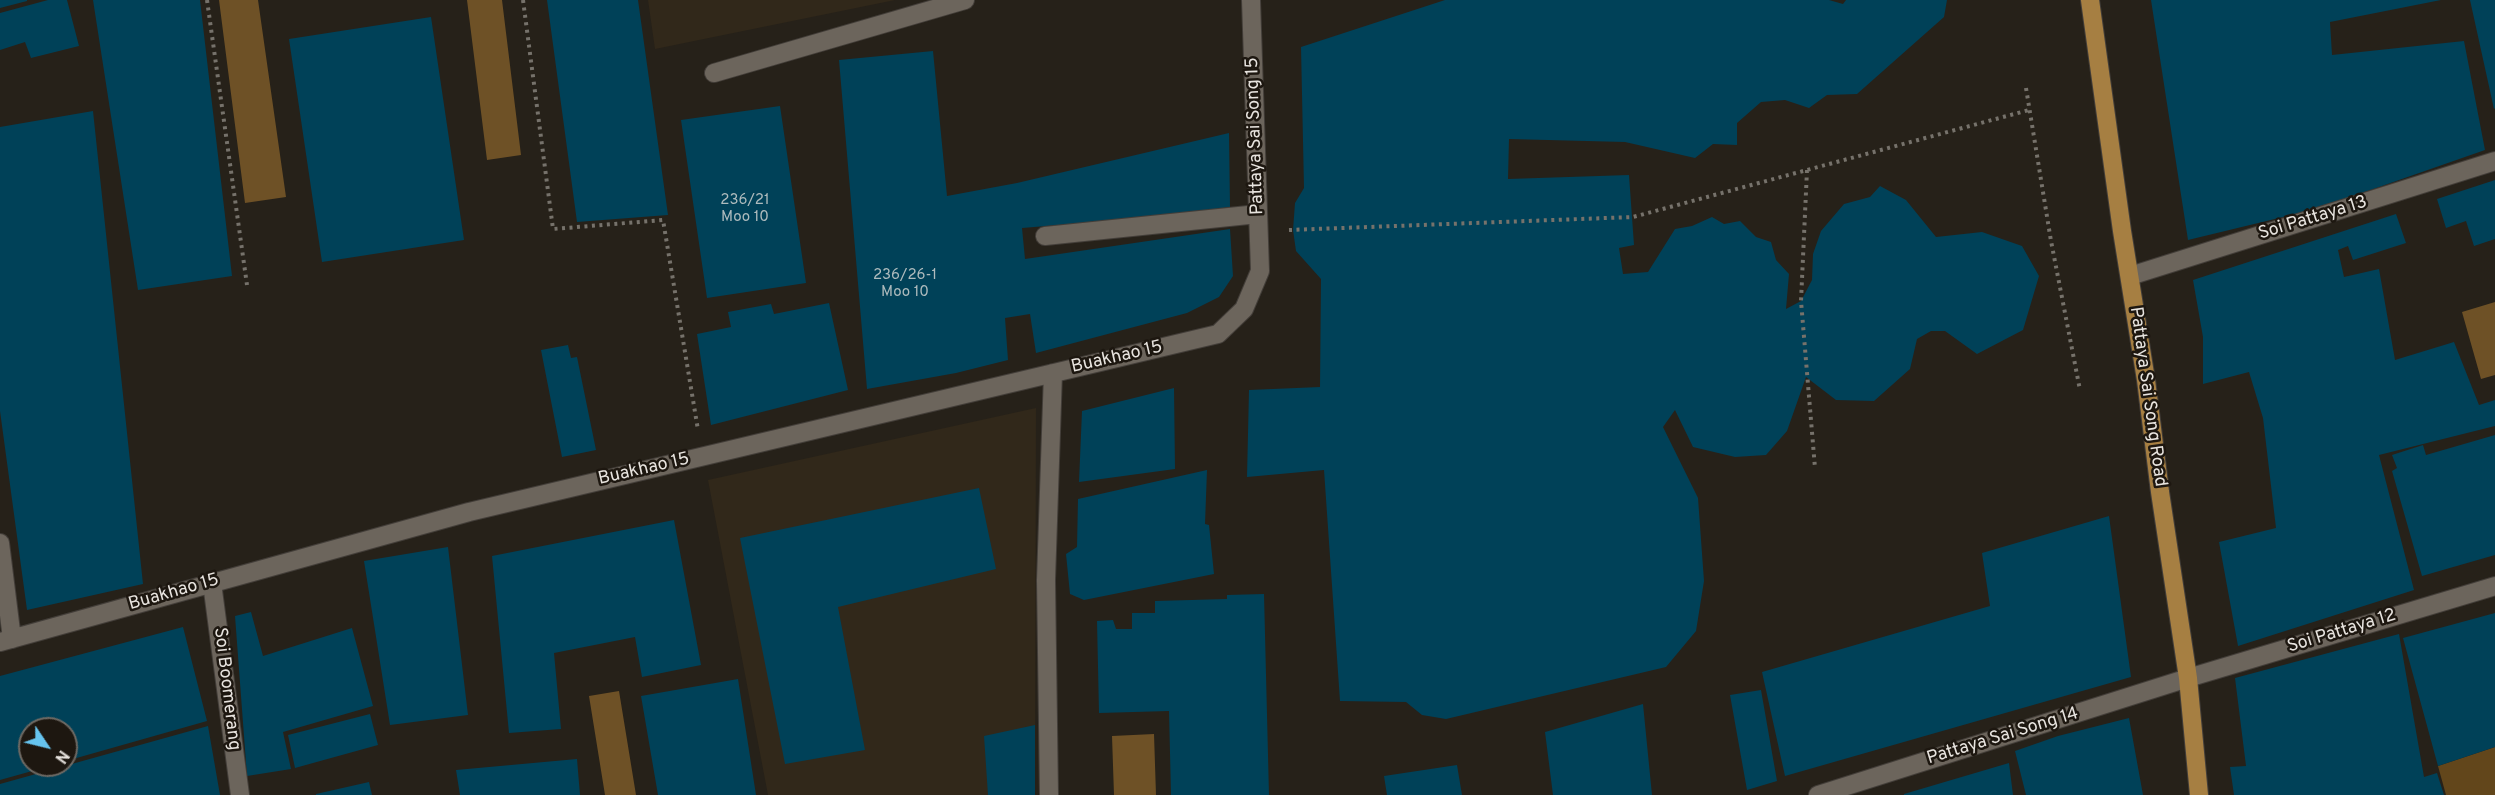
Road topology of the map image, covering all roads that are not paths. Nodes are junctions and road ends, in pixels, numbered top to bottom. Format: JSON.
{"nodes":[{"id":1,"x":965,"y":0,"type":"edge"},
{"id":2,"x":1251,"y":0,"type":"edge"},
{"id":3,"x":2091,"y":0,"type":"edge"},
{"id":4,"x":714,"y":73,"type":"dead end"},
{"id":5,"x":2495,"y":161,"type":"edge"},
{"id":6,"x":1258,"y":214,"type":"junction"},
{"id":7,"x":1045,"y":236,"type":"dead end"},
{"id":8,"x":1260,"y":272,"type":"joint"},
{"id":9,"x":2130,"y":276,"type":"junction"},
{"id":10,"x":1053,"y":373,"type":"junction"},
{"id":11,"x":0,"y":543,"type":"edge"},
{"id":12,"x":212,"y":583,"type":"junction"},
{"id":13,"x":2495,"y":586,"type":"edge"},
{"id":14,"x":6,"y":640,"type":"edge"},
{"id":15,"x":2188,"y":678,"type":"junction"},
{"id":16,"x":240,"y":795,"type":"edge"},
{"id":17,"x":1050,"y":795,"type":"edge"},
{"id":18,"x":1818,"y":795,"type":"edge"},
{"id":19,"x":2199,"y":795,"type":"edge"}],
"edges":[{"from":1,"to":4,"type":"street"},
{"from":2,"to":6,"type":"street","name":"Pattaya Sai Song 15"},
{"from":3,"to":9,"type":"main road","name":"Pattaya Sai Song Road"},
{"from":5,"to":9,"type":"street","name":"Soi Pattaya 13"},
{"from":6,"to":7,"type":"street"},
{"from":6,"to":8,"type":"street","name":"Pattaya Sai Song 15"},
{"from":8,"to":10,"type":"street","name":"Buakhao 15"},
{"from":9,"to":15,"type":"main road","name":"Pattaya Sai Song Road"},
{"from":10,"to":12,"type":"street","name":"Buakhao 15"},
{"from":10,"to":17,"type":"street"},
{"from":11,"to":14,"type":"street"},
{"from":12,"to":14,"type":"street","name":"Buakhao 15"},
{"from":12,"to":16,"type":"street","name":"Soi Boomerang"},
{"from":13,"to":15,"type":"street","name":"Soi Pattaya 12"},
{"from":15,"to":18,"type":"street","name":"Pattaya Sai Song 14"},
{"from":15,"to":19,"type":"main road","name":"Pattaya Sai Song Road"}]}
